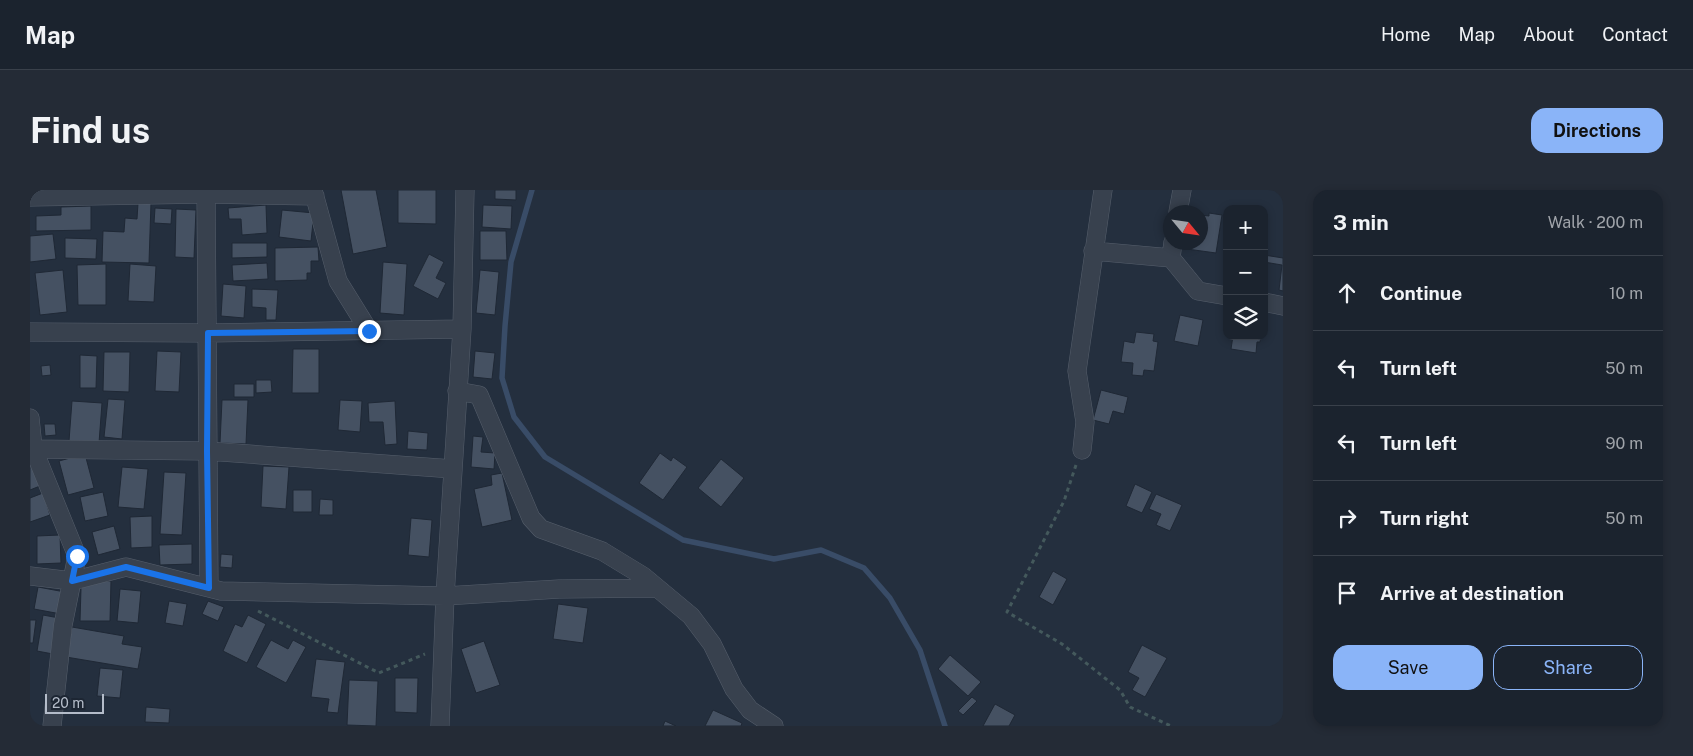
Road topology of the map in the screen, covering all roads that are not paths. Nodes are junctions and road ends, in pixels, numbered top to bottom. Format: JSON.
{"nodes":[{"id":1,"x":464,"y":190,"type":"edge"},
{"id":2,"x":1103,"y":190,"type":"edge"},
{"id":3,"x":1182,"y":190,"type":"edge"},
{"id":4,"x":206,"y":192,"type":"edge"},
{"id":5,"x":314,"y":193,"type":"edge"},
{"id":6,"x":30,"y":197,"type":"edge"},
{"id":7,"x":1179,"y":205,"type":"edge"},
{"id":8,"x":1172,"y":250,"type":"edge"},
{"id":9,"x":1092,"y":251,"type":"junction"},
{"id":10,"x":1223,"y":295,"type":"edge"},
{"id":11,"x":1268,"y":303,"type":"edge"},
{"id":12,"x":1283,"y":306,"type":"edge"},
{"id":13,"x":462,"y":329,"type":"junction"},
{"id":14,"x":369,"y":331,"type":"junction"},
{"id":15,"x":30,"y":332,"type":"edge"},
{"id":16,"x":208,"y":333,"type":"junction"},
{"id":17,"x":457,"y":391,"type":"junction"},
{"id":18,"x":30,"y":418,"type":"edge"},
{"id":19,"x":32,"y":448,"type":"edge"},
{"id":20,"x":1082,"y":450,"type":"road end"},
{"id":21,"x":207,"y":451,"type":"junction"},
{"id":22,"x":453,"y":469,"type":"junction"},
{"id":23,"x":30,"y":576,"type":"edge"},
{"id":24,"x":72,"y":581,"type":"junction"},
{"id":25,"x":209,"y":588,"type":"junction"},
{"id":26,"x":657,"y":588,"type":"junction"},
{"id":27,"x":445,"y":596,"type":"junction"},
{"id":28,"x":52,"y":726,"type":"edge"},
{"id":29,"x":440,"y":726,"type":"edge"},
{"id":30,"x":774,"y":726,"type":"edge"}],
"edges":[{"from":1,"to":13,"type":"street"},
{"from":2,"to":9,"type":"street"},
{"from":3,"to":7,"type":"street"},
{"from":4,"to":5,"type":"street"},
{"from":4,"to":6,"type":"street"},
{"from":4,"to":16,"type":"street"},
{"from":5,"to":14,"type":"street"},
{"from":8,"to":9,"type":"street"},
{"from":8,"to":10,"type":"street"},
{"from":9,"to":20,"type":"street"},
{"from":11,"to":12,"type":"street"},
{"from":13,"to":14,"type":"street"},
{"from":13,"to":17,"type":"street"},
{"from":14,"to":16,"type":"street"},
{"from":15,"to":16,"type":"street"},
{"from":16,"to":21,"type":"street"},
{"from":17,"to":22,"type":"street"},
{"from":17,"to":26,"type":"street"},
{"from":18,"to":19,"type":"street"},
{"from":19,"to":21,"type":"street"},
{"from":19,"to":24,"type":"street"},
{"from":21,"to":22,"type":"street"},
{"from":21,"to":25,"type":"street"},
{"from":22,"to":27,"type":"street"},
{"from":23,"to":24,"type":"street"},
{"from":24,"to":25,"type":"street"},
{"from":24,"to":28,"type":"street"},
{"from":25,"to":27,"type":"street"},
{"from":26,"to":27,"type":"street"},
{"from":26,"to":30,"type":"street"},
{"from":27,"to":29,"type":"street"}]}
